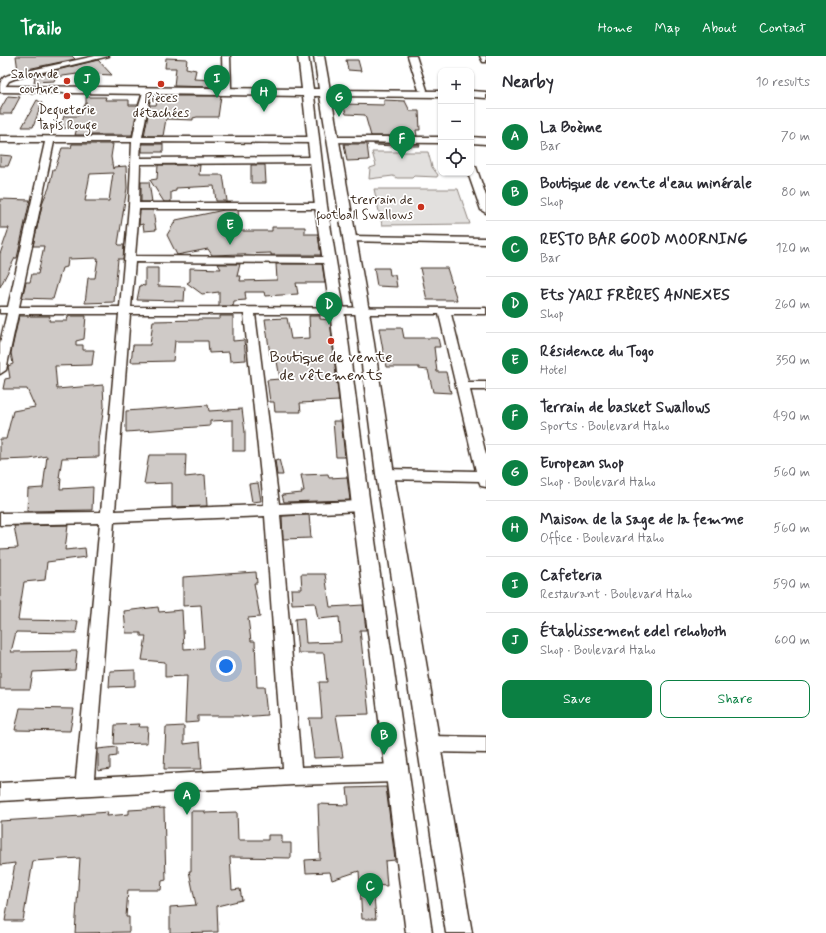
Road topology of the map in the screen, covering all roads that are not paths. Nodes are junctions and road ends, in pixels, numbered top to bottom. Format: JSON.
{"nodes":[{"id":1,"x":105,"y":56,"type":"edge"},
{"id":2,"x":226,"y":56,"type":"edge"},
{"id":3,"x":303,"y":56,"type":"edge"},
{"id":4,"x":319,"y":56,"type":"edge"},
{"id":5,"x":412,"y":56,"type":"edge"},
{"id":6,"x":484,"y":56,"type":"edge"},
{"id":7,"x":486,"y":60,"type":"edge"},
{"id":8,"x":1,"y":87,"type":"edge"},
{"id":9,"x":227,"y":88,"type":"junction"},
{"id":10,"x":424,"y":90,"type":"junction"},
{"id":11,"x":438,"y":90,"type":"edge"},
{"id":12,"x":474,"y":90,"type":"edge"},
{"id":13,"x":147,"y":91,"type":"junction"},
{"id":14,"x":307,"y":91,"type":"junction"},
{"id":15,"x":326,"y":91,"type":"junction"},
{"id":16,"x":486,"y":91,"type":"edge"},
{"id":17,"x":438,"y":94,"type":"edge"},
{"id":18,"x":474,"y":94,"type":"edge"},
{"id":19,"x":486,"y":95,"type":"edge"},
{"id":20,"x":0,"y":138,"type":"edge"},
{"id":21,"x":136,"y":138,"type":"junction"},
{"id":22,"x":50,"y":139,"type":"junction"},
{"id":23,"x":314,"y":140,"type":"junction"},
{"id":24,"x":332,"y":140,"type":"junction"},
{"id":25,"x":438,"y":140,"type":"edge"},
{"id":26,"x":474,"y":140,"type":"edge"},
{"id":27,"x":486,"y":140,"type":"edge"},
{"id":28,"x":316,"y":160,"type":"junction"},
{"id":29,"x":135,"y":161,"type":"junction"},
{"id":30,"x":474,"y":172,"type":"edge"},
{"id":31,"x":482,"y":184,"type":"edge"},
{"id":32,"x":134,"y":206,"type":"junction"},
{"id":33,"x":321,"y":206,"type":"junction"},
{"id":34,"x":486,"y":210,"type":"edge"},
{"id":35,"x":349,"y":239,"type":"junction"},
{"id":36,"x":486,"y":241,"type":"edge"},
{"id":37,"x":130,"y":259,"type":"junction"},
{"id":38,"x":330,"y":260,"type":"junction"},
{"id":39,"x":0,"y":310,"type":"edge"},
{"id":40,"x":13,"y":310,"type":"junction"},
{"id":41,"x":125,"y":310,"type":"junction"},
{"id":42,"x":337,"y":310,"type":"junction"},
{"id":43,"x":249,"y":311,"type":"junction"},
{"id":44,"x":362,"y":311,"type":"junction"},
{"id":45,"x":444,"y":311,"type":"junction"},
{"id":46,"x":486,"y":311,"type":"edge"},
{"id":47,"x":0,"y":370,"type":"edge"},
{"id":48,"x":462,"y":386,"type":"junction"},
{"id":49,"x":486,"y":386,"type":"edge"},
{"id":50,"x":385,"y":474,"type":"junction"},
{"id":51,"x":485,"y":478,"type":"edge"},
{"id":52,"x":361,"y":506,"type":"junction"},
{"id":53,"x":272,"y":509,"type":"junction"},
{"id":54,"x":107,"y":517,"type":"junction"},
{"id":55,"x":0,"y":519,"type":"edge"},
{"id":56,"x":429,"y":744,"type":"junction"},
{"id":57,"x":486,"y":745,"type":"edge"},
{"id":58,"x":397,"y":773,"type":"junction"},
{"id":59,"x":293,"y":776,"type":"junction"},
{"id":60,"x":84,"y":788,"type":"junction"},
{"id":61,"x":0,"y":792,"type":"edge"},
{"id":62,"x":419,"y":933,"type":"edge"},
{"id":63,"x":459,"y":933,"type":"edge"}],
"edges":[{"from":1,"to":8,"type":"street"},
{"from":2,"to":9,"type":"street"},
{"from":3,"to":14,"type":"main road"},
{"from":4,"to":15,"type":"main road"},
{"from":5,"to":10,"type":"street"},
{"from":6,"to":7,"type":"street"},
{"from":8,"to":9,"type":"main road"},
{"from":8,"to":13,"type":"main road"},
{"from":9,"to":14,"type":"main road"},
{"from":10,"to":11,"type":"main road"},
{"from":10,"to":15,"type":"main road"},
{"from":12,"to":16,"type":"main road"},
{"from":13,"to":14,"type":"main road"},
{"from":13,"to":21,"type":"street"},
{"from":14,"to":15,"type":"main road"},
{"from":14,"to":23,"type":"main road"},
{"from":15,"to":17,"type":"main road"},
{"from":15,"to":24,"type":"main road"},
{"from":18,"to":19,"type":"main road"},
{"from":20,"to":22,"type":"street"},
{"from":21,"to":22,"type":"street"},
{"from":21,"to":23,"type":"street"},
{"from":21,"to":29,"type":"street"},
{"from":22,"to":40,"type":"street"},
{"from":23,"to":28,"type":"main road"},
{"from":24,"to":25,"type":"street"},
{"from":24,"to":35,"type":"main road"},
{"from":26,"to":27,"type":"street"},
{"from":28,"to":29,"type":"street"},
{"from":28,"to":33,"type":"main road"},
{"from":29,"to":32,"type":"street"},
{"from":30,"to":31,"type":"street"},
{"from":31,"to":34,"type":"street"},
{"from":32,"to":33,"type":"street"},
{"from":32,"to":37,"type":"street"},
{"from":33,"to":38,"type":"main road"},
{"from":35,"to":36,"type":"street"},
{"from":35,"to":44,"type":"main road"},
{"from":37,"to":38,"type":"street"},
{"from":37,"to":41,"type":"street"},
{"from":38,"to":42,"type":"main road"},
{"from":39,"to":40,"type":"street"},
{"from":40,"to":41,"type":"street"},
{"from":40,"to":47,"type":"street"},
{"from":41,"to":43,"type":"street"},
{"from":41,"to":54,"type":"street"},
{"from":42,"to":43,"type":"street"},
{"from":42,"to":44,"type":"street"},
{"from":42,"to":52,"type":"main road"},
{"from":43,"to":53,"type":"street"},
{"from":44,"to":45,"type":"street"},
{"from":44,"to":50,"type":"main road"},
{"from":45,"to":46,"type":"street"},
{"from":45,"to":48,"type":"street"},
{"from":48,"to":49,"type":"street"},
{"from":48,"to":51,"type":"street"},
{"from":50,"to":51,"type":"street"},
{"from":50,"to":56,"type":"main road"},
{"from":52,"to":53,"type":"street"},
{"from":52,"to":58,"type":"main road"},
{"from":53,"to":54,"type":"street"},
{"from":53,"to":59,"type":"street"},
{"from":54,"to":55,"type":"street"},
{"from":54,"to":60,"type":"street"},
{"from":56,"to":57,"type":"street"},
{"from":56,"to":63,"type":"main road"},
{"from":58,"to":59,"type":"street"},
{"from":58,"to":62,"type":"main road"},
{"from":59,"to":60,"type":"street"},
{"from":60,"to":61,"type":"street"}]}
